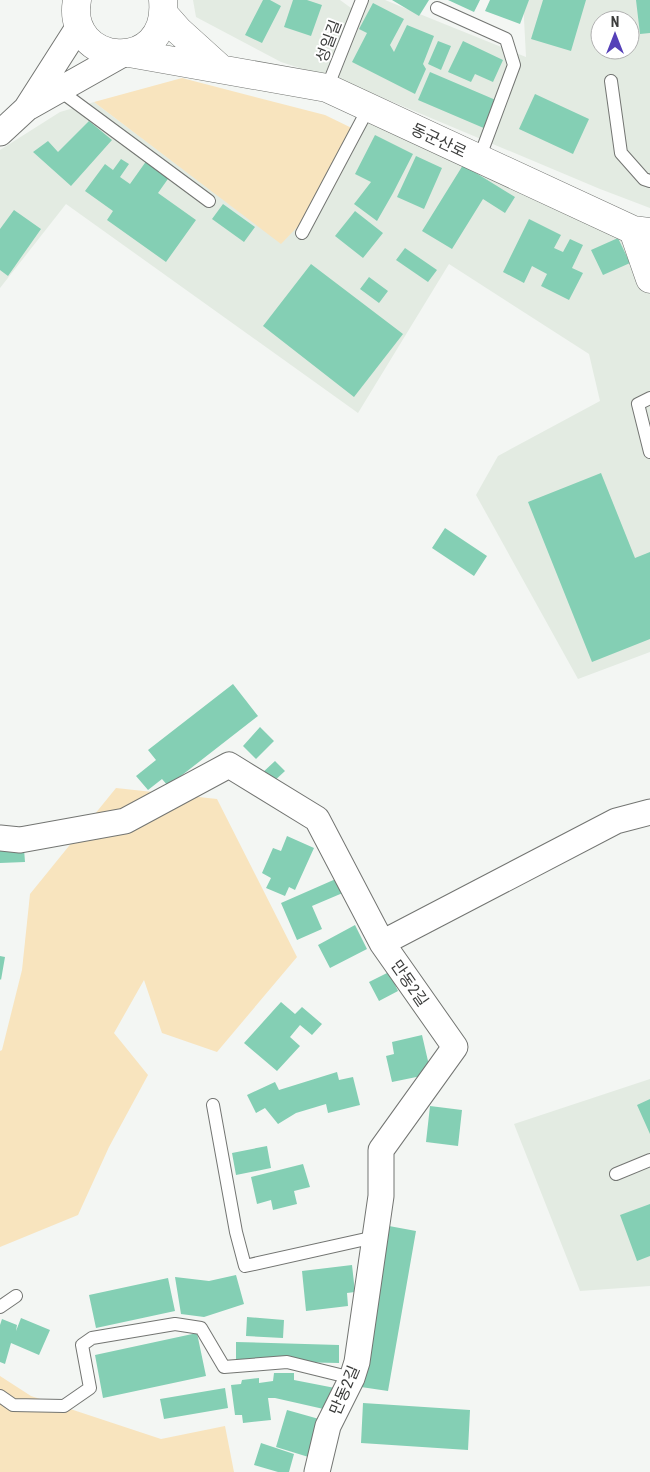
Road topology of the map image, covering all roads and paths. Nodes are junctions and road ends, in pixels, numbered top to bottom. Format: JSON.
{"nodes":[{"id":1,"x":357,"y":2,"type":"edge"},
{"id":2,"x":164,"y":7,"type":"edge"},
{"id":3,"x":438,"y":8,"type":"dead end"},
{"id":4,"x":78,"y":13,"type":"edge"},
{"id":5,"x":126,"y":54,"type":"junction"},
{"id":6,"x":221,"y":69,"type":"junction"},
{"id":7,"x":611,"y":81,"type":"dead end"},
{"id":8,"x":327,"y":88,"type":"junction"},
{"id":9,"x":59,"y":90,"type":"junction"},
{"id":10,"x":369,"y":107,"type":"junction"},
{"id":11,"x":26,"y":109,"type":"junction"},
{"id":12,"x":0,"y":133,"type":"edge"},
{"id":13,"x":479,"y":159,"type":"junction"},
{"id":14,"x":650,"y":181,"type":"edge"},
{"id":15,"x":209,"y":201,"type":"dead end"},
{"id":16,"x":641,"y":231,"type":"edge"},
{"id":17,"x":302,"y":233,"type":"dead end"},
{"id":18,"x":650,"y":279,"type":"edge"},
{"id":19,"x":650,"y":398,"type":"edge"},
{"id":20,"x":650,"y":452,"type":"edge"},
{"id":21,"x":650,"y":812,"type":"edge"},
{"id":22,"x":0,"y":838,"type":"edge"},
{"id":23,"x":382,"y":943,"type":"junction"},
{"id":24,"x":213,"y":1104,"type":"dead end"},
{"id":25,"x":650,"y":1160,"type":"edge"},
{"id":26,"x":616,"y":1174,"type":"dead end"},
{"id":27,"x":375,"y":1237,"type":"junction"},
{"id":28,"x":16,"y":1296,"type":"dead end"},
{"id":29,"x":0,"y":1307,"type":"edge"},
{"id":30,"x":352,"y":1378,"type":"junction"},
{"id":31,"x":0,"y":1396,"type":"edge"},
{"id":32,"x":317,"y":1472,"type":"edge"}],
"edges":[{"from":1,"to":8,"type":"lane","name":"성일길"},
{"from":2,"to":5,"type":"main road"},
{"from":2,"to":6,"type":"main road"},
{"from":3,"to":13,"type":"lane"},
{"from":4,"to":5,"type":"main road","name":"동군산로"},
{"from":4,"to":11,"type":"street"},
{"from":5,"to":6,"type":"main road","name":"동군산로"},
{"from":5,"to":9,"type":"street"},
{"from":6,"to":8,"type":"main road","name":"동군산로"},
{"from":7,"to":14,"type":"lane"},
{"from":8,"to":10,"type":"main road","name":"동군산로"},
{"from":9,"to":11,"type":"street"},
{"from":9,"to":15,"type":"lane"},
{"from":10,"to":13,"type":"main road","name":"동군산로"},
{"from":10,"to":17,"type":"lane"},
{"from":11,"to":12,"type":"street"},
{"from":13,"to":16,"type":"main road","name":"동군산로"},
{"from":16,"to":18,"type":"main road"},
{"from":19,"to":20,"type":"lane"},
{"from":21,"to":23,"type":"street"},
{"from":22,"to":23,"type":"street","name":"만동2길"},
{"from":23,"to":27,"type":"street","name":"만동2길"},
{"from":24,"to":27,"type":"lane"},
{"from":25,"to":26,"type":"lane"},
{"from":27,"to":30,"type":"street","name":"만동2길"},
{"from":28,"to":29,"type":"lane"},
{"from":30,"to":31,"type":"lane"},
{"from":30,"to":32,"type":"street","name":"만동2길"}]}
